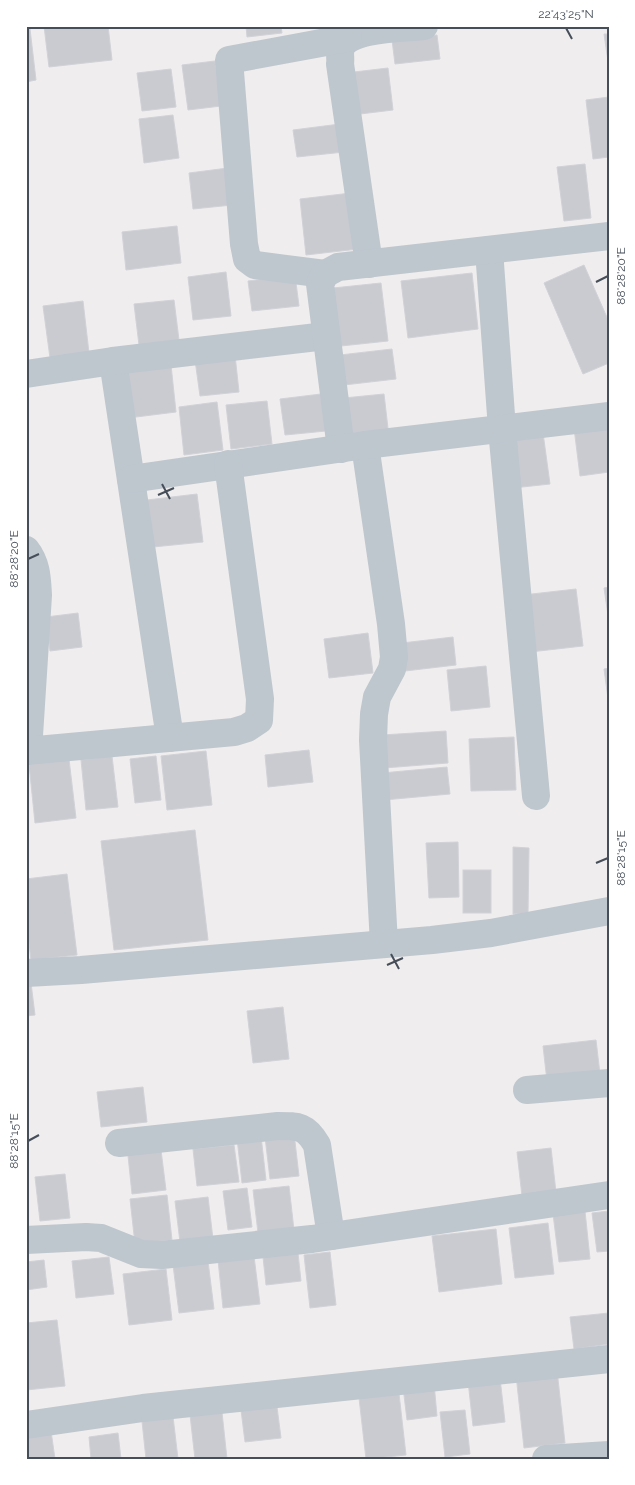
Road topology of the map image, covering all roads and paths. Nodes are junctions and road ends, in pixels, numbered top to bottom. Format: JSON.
{"nodes":[{"id":1,"x":424,"y":26,"type":"edge"},
{"id":2,"x":348,"y":38,"type":"junction"},
{"id":3,"x":609,"y":236,"type":"edge"},
{"id":4,"x":489,"y":250,"type":"junction"},
{"id":5,"x":369,"y":264,"type":"junction"},
{"id":6,"x":325,"y":274,"type":"junction"},
{"id":7,"x":326,"y":336,"type":"junction"},
{"id":8,"x":113,"y":361,"type":"junction"},
{"id":9,"x":26,"y":374,"type":"edge"},
{"id":10,"x":609,"y":416,"type":"edge"},
{"id":11,"x":502,"y":429,"type":"junction"},
{"id":12,"x":353,"y":447,"type":"junction"},
{"id":13,"x":228,"y":464,"type":"junction"},
{"id":14,"x":131,"y":478,"type":"junction"},
{"id":15,"x":26,"y":550,"type":"edge"},
{"id":16,"x":170,"y":738,"type":"junction"},
{"id":17,"x":27,"y":751,"type":"edge"},
{"id":18,"x":536,"y":796,"type":"dead end"},
{"id":19,"x":609,"y":911,"type":"edge"},
{"id":20,"x":384,"y":944,"type":"junction"},
{"id":21,"x":26,"y":974,"type":"edge"},
{"id":22,"x":609,"y":1083,"type":"edge"},
{"id":23,"x":528,"y":1090,"type":"dead end"},
{"id":24,"x":119,"y":1143,"type":"dead end"},
{"id":25,"x":609,"y":1195,"type":"edge"},
{"id":26,"x":331,"y":1236,"type":"junction"},
{"id":27,"x":26,"y":1240,"type":"edge"},
{"id":28,"x":609,"y":1359,"type":"edge"},
{"id":29,"x":26,"y":1425,"type":"edge"},
{"id":30,"x":609,"y":1455,"type":"edge"},
{"id":31,"x":546,"y":1459,"type":"edge"}],
"edges":[{"from":1,"to":2,"type":"street"},
{"from":2,"to":5,"type":"street"},
{"from":2,"to":6,"type":"street"},
{"from":3,"to":4,"type":"street"},
{"from":4,"to":5,"type":"street"},
{"from":4,"to":11,"type":"street"},
{"from":5,"to":6,"type":"street"},
{"from":6,"to":7,"type":"street"},
{"from":7,"to":8,"type":"street"},
{"from":7,"to":12,"type":"street"},
{"from":8,"to":9,"type":"street"},
{"from":8,"to":14,"type":"street"},
{"from":10,"to":11,"type":"street"},
{"from":11,"to":12,"type":"street"},
{"from":11,"to":18,"type":"street"},
{"from":12,"to":13,"type":"street"},
{"from":12,"to":20,"type":"street"},
{"from":13,"to":14,"type":"street"},
{"from":13,"to":16,"type":"street"},
{"from":14,"to":16,"type":"street"},
{"from":15,"to":17,"type":"street"},
{"from":16,"to":17,"type":"street"},
{"from":19,"to":20,"type":"street"},
{"from":20,"to":21,"type":"street"},
{"from":22,"to":23,"type":"street"},
{"from":24,"to":26,"type":"street"},
{"from":25,"to":26,"type":"street"},
{"from":26,"to":27,"type":"street"},
{"from":28,"to":29,"type":"street"},
{"from":30,"to":31,"type":"street"}]}
